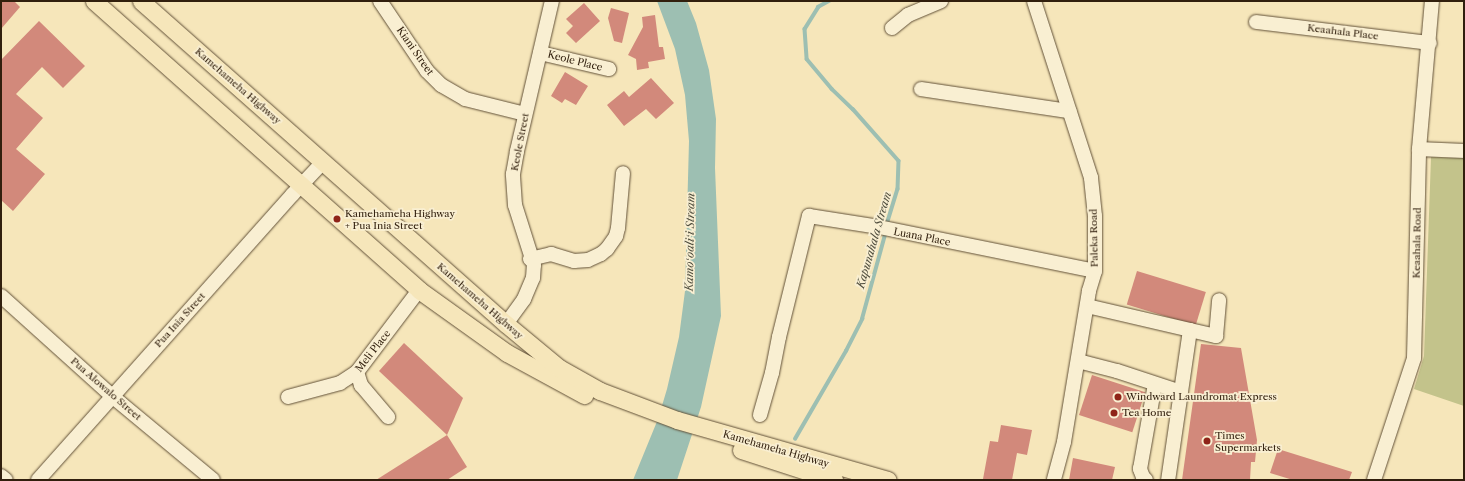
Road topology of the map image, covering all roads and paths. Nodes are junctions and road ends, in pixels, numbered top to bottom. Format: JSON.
{"nodes":[{"id":1,"x":94,"y":1,"type":"edge"},
{"id":2,"x":141,"y":1,"type":"edge"},
{"id":3,"x":380,"y":1,"type":"edge"},
{"id":4,"x":552,"y":1,"type":"edge"},
{"id":5,"x":942,"y":1,"type":"edge"},
{"id":6,"x":1034,"y":1,"type":"edge"},
{"id":7,"x":1432,"y":1,"type":"edge"},
{"id":8,"x":1256,"y":22,"type":"dead end"},
{"id":9,"x":892,"y":28,"type":"dead end"},
{"id":10,"x":1430,"y":43,"type":"junction"},
{"id":11,"x":540,"y":53,"type":"junction"},
{"id":12,"x":609,"y":70,"type":"dead end"},
{"id":13,"x":921,"y":89,"type":"dead end"},
{"id":14,"x":1069,"y":111,"type":"junction"},
{"id":15,"x":525,"y":114,"type":"junction"},
{"id":16,"x":1419,"y":149,"type":"junction"},
{"id":17,"x":1464,"y":150,"type":"edge"},
{"id":18,"x":323,"y":162,"type":"junction"},
{"id":19,"x":623,"y":173,"type":"dead end"},
{"id":20,"x":301,"y":185,"type":"junction"},
{"id":21,"x":530,"y":258,"type":"junction"},
{"id":22,"x":1095,"y":271,"type":"junction"},
{"id":23,"x":420,"y":290,"type":"junction"},
{"id":24,"x":1,"y":296,"type":"edge"},
{"id":25,"x":1219,"y":300,"type":"dead end"},
{"id":26,"x":1087,"y":306,"type":"junction"},
{"id":27,"x":506,"y":324,"type":"junction"},
{"id":28,"x":1190,"y":330,"type":"junction"},
{"id":29,"x":487,"y":340,"type":"junction"},
{"id":30,"x":1078,"y":361,"type":"junction"},
{"id":31,"x":357,"y":372,"type":"junction"},
{"id":32,"x":1155,"y":384,"type":"junction"},
{"id":33,"x":1181,"y":392,"type":"junction"},
{"id":34,"x":112,"y":396,"type":"junction"},
{"id":35,"x":288,"y":397,"type":"dead end"},
{"id":36,"x":760,"y":414,"type":"dead end"},
{"id":37,"x":388,"y":417,"type":"dead end"},
{"id":38,"x":649,"y":417,"type":"junction"},
{"id":39,"x":701,"y":433,"type":"junction"},
{"id":40,"x":1,"y":476,"type":"edge"},
{"id":41,"x":6,"y":480,"type":"edge"},
{"id":42,"x":38,"y":480,"type":"edge"},
{"id":43,"x":213,"y":480,"type":"edge"},
{"id":44,"x":834,"y":480,"type":"edge"},
{"id":45,"x":888,"y":480,"type":"edge"},
{"id":46,"x":1054,"y":480,"type":"edge"},
{"id":47,"x":1146,"y":480,"type":"edge"},
{"id":48,"x":1168,"y":480,"type":"edge"},
{"id":49,"x":1374,"y":480,"type":"edge"}],
"edges":[{"from":1,"to":20,"type":"main road","name":"Kamehameha Highway"},
{"from":2,"to":18,"type":"main road","name":"Kamehameha Highway"},
{"from":3,"to":15,"type":"street","name":"Kiani Street"},
{"from":4,"to":11,"type":"street","name":"Keole Street"},
{"from":5,"to":9,"type":"street"},
{"from":6,"to":14,"type":"street","name":"Paleka Road"},
{"from":7,"to":10,"type":"street","name":"Keaahala Road"},
{"from":8,"to":10,"type":"street","name":"Keaahala Place"},
{"from":10,"to":16,"type":"street","name":"Keaahala Road"},
{"from":11,"to":12,"type":"street","name":"Keole Place"},
{"from":11,"to":15,"type":"street","name":"Keole Street"},
{"from":13,"to":14,"type":"street"},
{"from":14,"to":22,"type":"street","name":"Paleka Road"},
{"from":15,"to":21,"type":"street","name":"Keole Street"},
{"from":16,"to":17,"type":"street"},
{"from":16,"to":49,"type":"street","name":"Keaahala Road"},
{"from":18,"to":20,"type":"street","name":"Pua Inia Street"},
{"from":18,"to":27,"type":"main road","name":"Kamehameha Highway"},
{"from":19,"to":21,"type":"street"},
{"from":20,"to":23,"type":"main road","name":"Kamehameha Highway"},
{"from":20,"to":34,"type":"street","name":"Pua Inia Street"},
{"from":21,"to":27,"type":"street","name":"Keole Street"},
{"from":22,"to":26,"type":"street","name":"Paleka Road"},
{"from":22,"to":36,"type":"street","name":"Luana Place"},
{"from":23,"to":29,"type":"main road","name":"Kamehameha Highway"},
{"from":23,"to":31,"type":"street","name":"Meli Place"},
{"from":24,"to":34,"type":"street","name":"Pua Alowalo Street"},
{"from":25,"to":28,"type":"street"},
{"from":26,"to":28,"type":"street"},
{"from":26,"to":30,"type":"street","name":"Paleka Road"},
{"from":27,"to":29,"type":"main road"},
{"from":27,"to":38,"type":"main road","name":"Kamehameha Highway"},
{"from":28,"to":33,"type":"street"},
{"from":29,"to":38,"type":"main road","name":"Kamehameha Highway"},
{"from":30,"to":32,"type":"street"},
{"from":30,"to":46,"type":"street","name":"Paleka Road"},
{"from":31,"to":35,"type":"street","name":"Meli Place"},
{"from":31,"to":37,"type":"street"},
{"from":32,"to":33,"type":"street"},
{"from":32,"to":47,"type":"street"},
{"from":33,"to":48,"type":"street"},
{"from":34,"to":42,"type":"street","name":"Pua Inia Street"},
{"from":34,"to":43,"type":"street","name":"Pua Alowalo Street"},
{"from":38,"to":39,"type":"main road","name":"Kamehameha Highway"},
{"from":39,"to":44,"type":"main road","name":"Kamehameha Highway"},
{"from":39,"to":45,"type":"main road","name":"Kamehameha Highway"},
{"from":40,"to":41,"type":"street"}]}
